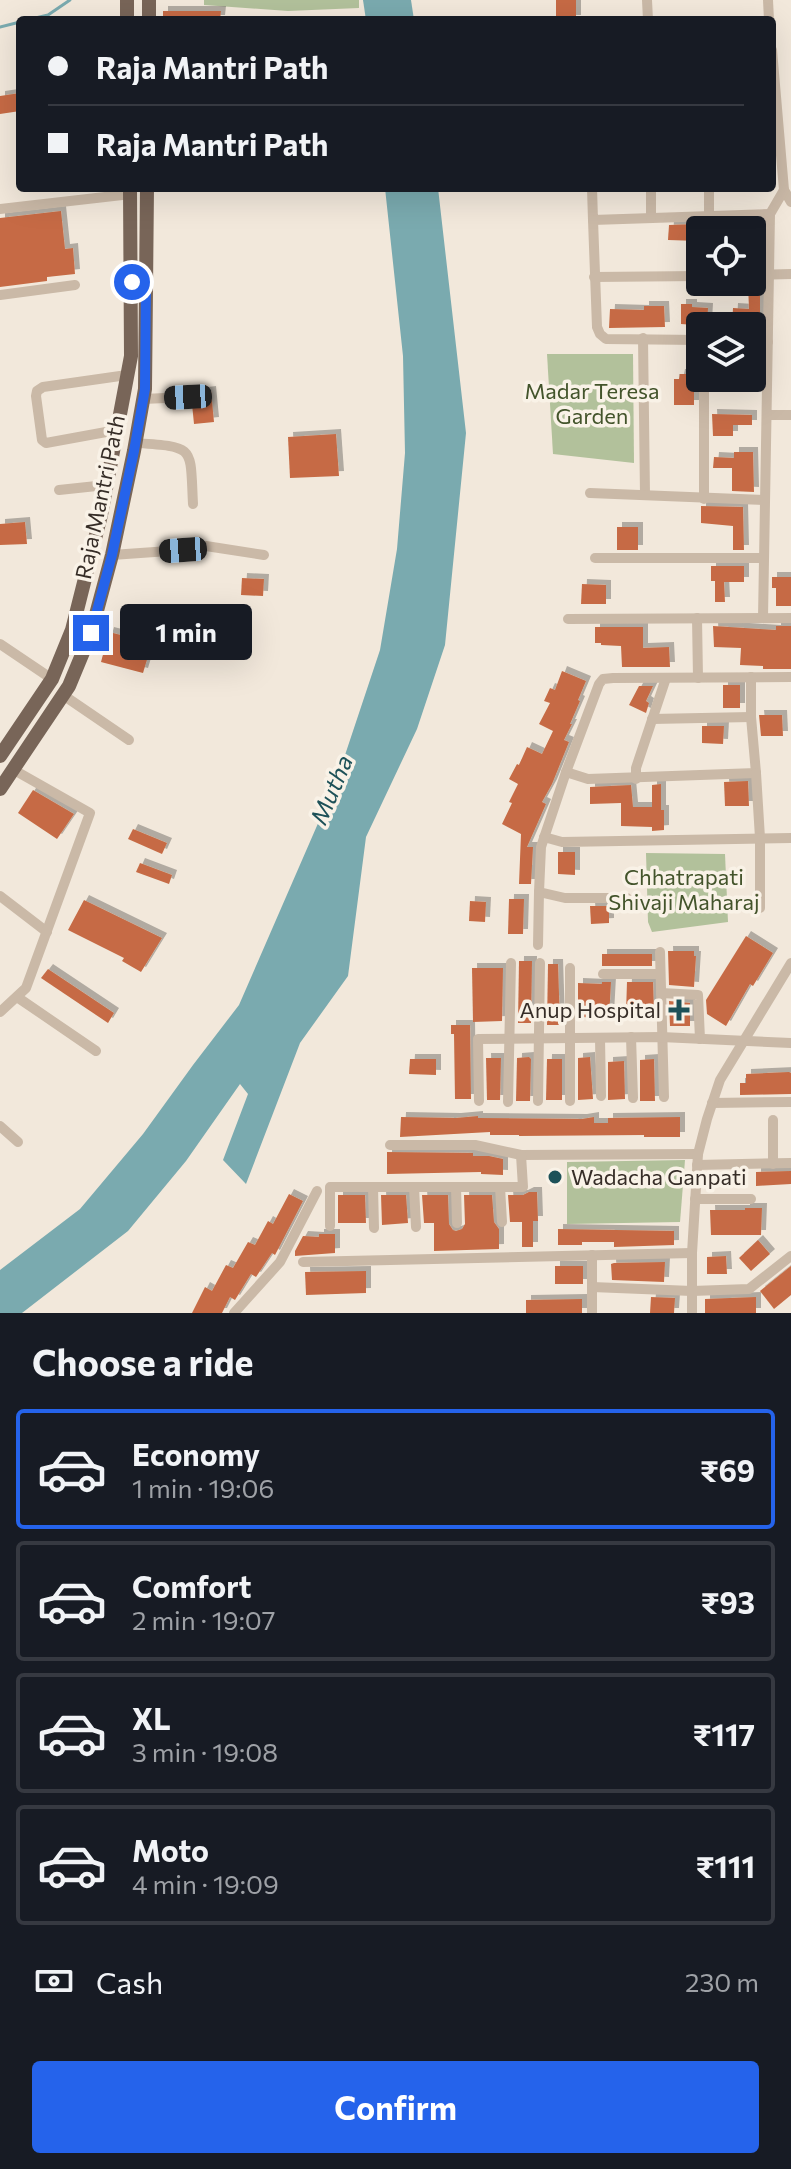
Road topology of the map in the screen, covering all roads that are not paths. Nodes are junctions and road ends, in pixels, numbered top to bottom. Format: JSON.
{"nodes":[{"id":1,"x":776,"y":97,"type":"edge"},
{"id":2,"x":784,"y":190,"type":"junction"},
{"id":3,"x":123,"y":192,"type":"edge"},
{"id":4,"x":130,"y":192,"type":"edge"},
{"id":5,"x":147,"y":192,"type":"edge"},
{"id":6,"x":592,"y":192,"type":"edge"},
{"id":7,"x":651,"y":192,"type":"edge"},
{"id":8,"x":709,"y":192,"type":"edge"},
{"id":9,"x":791,"y":202,"type":"edge"},
{"id":10,"x":0,"y":209,"type":"edge"},
{"id":11,"x":770,"y":214,"type":"junction"},
{"id":12,"x":709,"y":216,"type":"joint"},
{"id":13,"x":686,"y":217,"type":"edge"},
{"id":14,"x":651,"y":218,"type":"junction"},
{"id":15,"x":593,"y":220,"type":"junction"},
{"id":16,"x":791,"y":274,"type":"edge"},
{"id":17,"x":769,"y":275,"type":"junction"},
{"id":18,"x":686,"y":276,"type":"edge"},
{"id":19,"x":594,"y":277,"type":"junction"},
{"id":20,"x":139,"y":282,"type":"junction"},
{"id":21,"x":75,"y":285,"type":"dead end"},
{"id":22,"x":0,"y":295,"type":"edge"},
{"id":23,"x":643,"y":338,"type":"junction"},
{"id":24,"x":686,"y":340,"type":"edge"},
{"id":25,"x":768,"y":342,"type":"joint"},
{"id":26,"x":127,"y":375,"type":"junction"},
{"id":27,"x":704,"y":392,"type":"edge"},
{"id":28,"x":188,"y":397,"type":"dead end"},
{"id":29,"x":143,"y":399,"type":"junction"},
{"id":30,"x":767,"y":415,"type":"junction"},
{"id":31,"x":791,"y":415,"type":"edge"},
{"id":32,"x":117,"y":430,"type":"junction"},
{"id":33,"x":136,"y":443,"type":"junction"},
{"id":34,"x":106,"y":485,"type":"junction"},
{"id":35,"x":59,"y":490,"type":"dead end"},
{"id":36,"x":590,"y":493,"type":"dead end"},
{"id":37,"x":645,"y":495,"type":"junction"},
{"id":38,"x":704,"y":499,"type":"junction"},
{"id":39,"x":765,"y":500,"type":"junction"},
{"id":40,"x":193,"y":504,"type":"dead end"},
{"id":41,"x":112,"y":555,"type":"junction"},
{"id":42,"x":264,"y":555,"type":"dead end"},
{"id":43,"x":595,"y":558,"type":"dead end"},
{"id":44,"x":764,"y":558,"type":"junction"},
{"id":45,"x":697,"y":618,"type":"junction"},
{"id":46,"x":763,"y":618,"type":"junction"},
{"id":47,"x":791,"y":618,"type":"edge"},
{"id":48,"x":568,"y":619,"type":"dead end"},
{"id":49,"x":0,"y":644,"type":"edge"},
{"id":50,"x":751,"y":677,"type":"junction"},
{"id":51,"x":791,"y":677,"type":"edge"},
{"id":52,"x":666,"y":678,"type":"junction"},
{"id":53,"x":698,"y":678,"type":"junction"},
{"id":54,"x":52,"y":679,"type":"junction"},
{"id":55,"x":63,"y":695,"type":"junction"},
{"id":56,"x":751,"y":717,"type":"junction"},
{"id":57,"x":652,"y":719,"type":"junction"},
{"id":58,"x":129,"y":740,"type":"dead end"},
{"id":59,"x":0,"y":756,"type":"edge"},
{"id":60,"x":14,"y":770,"type":"junction"},
{"id":61,"x":566,"y":772,"type":"junction"},
{"id":62,"x":756,"y":773,"type":"junction"},
{"id":63,"x":636,"y":779,"type":"junction"},
{"id":64,"x":0,"y":789,"type":"edge"},
{"id":65,"x":544,"y":837,"type":"junction"},
{"id":66,"x":760,"y":838,"type":"junction"},
{"id":67,"x":791,"y":838,"type":"edge"},
{"id":68,"x":539,"y":892,"type":"junction"},
{"id":69,"x":0,"y":896,"type":"edge"},
{"id":70,"x":627,"y":898,"type":"dead end"},
{"id":71,"x":760,"y":908,"type":"dead end"},
{"id":72,"x":47,"y":932,"type":"junction"},
{"id":73,"x":538,"y":945,"type":"dead end"},
{"id":74,"x":660,"y":952,"type":"dead end"},
{"id":75,"x":511,"y":963,"type":"dead end"},
{"id":76,"x":540,"y":963,"type":"dead end"},
{"id":77,"x":791,"y":963,"type":"edge"},
{"id":78,"x":570,"y":968,"type":"dead end"},
{"id":79,"x":603,"y":974,"type":"dead end"},
{"id":80,"x":660,"y":974,"type":"junction"},
{"id":81,"x":661,"y":993,"type":"junction"},
{"id":82,"x":17,"y":997,"type":"junction"},
{"id":83,"x":0,"y":1012,"type":"edge"},
{"id":84,"x":631,"y":1037,"type":"junction"},
{"id":85,"x":661,"y":1037,"type":"junction"},
{"id":86,"x":510,"y":1038,"type":"junction"},
{"id":87,"x":539,"y":1038,"type":"junction"},
{"id":88,"x":569,"y":1038,"type":"junction"},
{"id":89,"x":600,"y":1038,"type":"junction"},
{"id":90,"x":700,"y":1039,"type":"junction"},
{"id":91,"x":744,"y":1041,"type":"junction"},
{"id":92,"x":791,"y":1043,"type":"edge"},
{"id":93,"x":96,"y":1051,"type":"dead end"},
{"id":94,"x":601,"y":1096,"type":"dead end"},
{"id":95,"x":664,"y":1097,"type":"dead end"},
{"id":96,"x":633,"y":1098,"type":"dead end"},
{"id":97,"x":479,"y":1101,"type":"dead end"},
{"id":98,"x":538,"y":1101,"type":"dead end"},
{"id":99,"x":570,"y":1101,"type":"dead end"},
{"id":100,"x":508,"y":1102,"type":"dead end"},
{"id":101,"x":791,"y":1102,"type":"edge"},
{"id":102,"x":712,"y":1103,"type":"junction"},
{"id":103,"x":773,"y":1120,"type":"dead end"},
{"id":104,"x":0,"y":1126,"type":"edge"},
{"id":105,"x":18,"y":1142,"type":"dead end"},
{"id":106,"x":390,"y":1145,"type":"dead end"},
{"id":107,"x":521,"y":1155,"type":"junction"},
{"id":108,"x":698,"y":1159,"type":"junction"},
{"id":109,"x":791,"y":1163,"type":"edge"},
{"id":110,"x":773,"y":1164,"type":"junction"},
{"id":111,"x":373,"y":1187,"type":"junction"},
{"id":112,"x":414,"y":1187,"type":"junction"},
{"id":113,"x":456,"y":1187,"type":"junction"},
{"id":114,"x":500,"y":1187,"type":"junction"},
{"id":115,"x":317,"y":1191,"type":"dead end"},
{"id":116,"x":695,"y":1199,"type":"junction"},
{"id":117,"x":751,"y":1199,"type":"dead end"},
{"id":118,"x":502,"y":1222,"type":"dead end"},
{"id":119,"x":457,"y":1223,"type":"dead end"},
{"id":120,"x":330,"y":1226,"type":"dead end"},
{"id":121,"x":416,"y":1227,"type":"dead end"},
{"id":122,"x":374,"y":1228,"type":"dead end"},
{"id":123,"x":692,"y":1253,"type":"junction"},
{"id":124,"x":592,"y":1255,"type":"junction"},
{"id":125,"x":791,"y":1256,"type":"edge"},
{"id":126,"x":303,"y":1262,"type":"dead end"},
{"id":127,"x":592,"y":1287,"type":"junction"},
{"id":128,"x":692,"y":1291,"type":"junction"},
{"id":129,"x":234,"y":1313,"type":"edge"},
{"id":130,"x":592,"y":1313,"type":"edge"},
{"id":131,"x":692,"y":1313,"type":"edge"}],
"edges":[{"from":1,"to":2,"type":"street"},
{"from":2,"to":9,"type":"street"},
{"from":2,"to":11,"type":"street"},
{"from":3,"to":10,"type":"street"},
{"from":4,"to":20,"type":"main road","name":"Raja Mantri Path"},
{"from":5,"to":20,"type":"main road","name":"Raja Mantri Path"},
{"from":6,"to":15,"type":"street"},
{"from":7,"to":14,"type":"street"},
{"from":8,"to":12,"type":"street"},
{"from":11,"to":12,"type":"street"},
{"from":11,"to":17,"type":"street"},
{"from":13,"to":14,"type":"street"},
{"from":14,"to":15,"type":"street"},
{"from":15,"to":19,"type":"street"},
{"from":16,"to":17,"type":"street"},
{"from":17,"to":25,"type":"street"},
{"from":18,"to":19,"type":"street"},
{"from":19,"to":23,"type":"street"},
{"from":20,"to":26,"type":"main road","name":"Raja Mantri Path"},
{"from":20,"to":29,"type":"main road","name":"Raja Mantri Path"},
{"from":21,"to":22,"type":"street"},
{"from":23,"to":24,"type":"street"},
{"from":23,"to":37,"type":"street"},
{"from":25,"to":30,"type":"street"},
{"from":26,"to":32,"type":"main road","name":"Raja Mantri Path"},
{"from":26,"to":32,"type":"street"},
{"from":27,"to":38,"type":"street"},
{"from":28,"to":29,"type":"street"},
{"from":29,"to":33,"type":"main road","name":"Raja Mantri Path"},
{"from":30,"to":31,"type":"street"},
{"from":30,"to":39,"type":"street"},
{"from":32,"to":34,"type":"main road","name":"Raja Mantri Path"},
{"from":33,"to":40,"type":"street"},
{"from":33,"to":41,"type":"main road","name":"Raja Mantri Path"},
{"from":34,"to":35,"type":"street"},
{"from":34,"to":54,"type":"main road","name":"Raja Mantri Path"},
{"from":36,"to":37,"type":"street"},
{"from":37,"to":38,"type":"street"},
{"from":38,"to":39,"type":"street"},
{"from":39,"to":44,"type":"street"},
{"from":41,"to":42,"type":"street"},
{"from":41,"to":55,"type":"main road","name":"Raja Mantri Path"},
{"from":43,"to":44,"type":"street"},
{"from":44,"to":46,"type":"street"},
{"from":45,"to":46,"type":"street"},
{"from":45,"to":48,"type":"street"},
{"from":45,"to":53,"type":"street"},
{"from":46,"to":47,"type":"street"},
{"from":49,"to":54,"type":"street"},
{"from":50,"to":51,"type":"street"},
{"from":50,"to":53,"type":"street"},
{"from":50,"to":56,"type":"street"},
{"from":52,"to":53,"type":"street"},
{"from":52,"to":57,"type":"street"},
{"from":52,"to":61,"type":"street"},
{"from":54,"to":59,"type":"main road","name":"Raja Mantri Path"},
{"from":55,"to":58,"type":"street"},
{"from":55,"to":60,"type":"main road","name":"Raja Mantri Path"},
{"from":56,"to":57,"type":"street"},
{"from":56,"to":62,"type":"street"},
{"from":57,"to":63,"type":"street"},
{"from":60,"to":64,"type":"main road","name":"Raja Mantri Path"},
{"from":60,"to":72,"type":"street"},
{"from":61,"to":63,"type":"street"},
{"from":61,"to":65,"type":"street"},
{"from":62,"to":63,"type":"street"},
{"from":62,"to":66,"type":"street"},
{"from":65,"to":66,"type":"street"},
{"from":65,"to":68,"type":"street"},
{"from":66,"to":67,"type":"street"},
{"from":66,"to":71,"type":"street"},
{"from":68,"to":70,"type":"street"},
{"from":68,"to":73,"type":"street"},
{"from":69,"to":72,"type":"street"},
{"from":72,"to":82,"type":"street"},
{"from":74,"to":80,"type":"street"},
{"from":75,"to":86,"type":"street"},
{"from":76,"to":87,"type":"street"},
{"from":77,"to":91,"type":"street"},
{"from":78,"to":88,"type":"street"},
{"from":79,"to":80,"type":"street"},
{"from":80,"to":81,"type":"street"},
{"from":81,"to":85,"type":"street"},
{"from":81,"to":90,"type":"street"},
{"from":82,"to":83,"type":"street"},
{"from":82,"to":93,"type":"street"},
{"from":84,"to":85,"type":"street"},
{"from":84,"to":89,"type":"street"},
{"from":84,"to":96,"type":"street"},
{"from":85,"to":90,"type":"street"},
{"from":85,"to":95,"type":"street"},
{"from":86,"to":87,"type":"street"},
{"from":86,"to":97,"type":"street"},
{"from":86,"to":100,"type":"street"},
{"from":87,"to":88,"type":"street"},
{"from":87,"to":98,"type":"street"},
{"from":88,"to":89,"type":"street"},
{"from":88,"to":99,"type":"street"},
{"from":89,"to":94,"type":"street"},
{"from":90,"to":91,"type":"street"},
{"from":91,"to":92,"type":"street"},
{"from":91,"to":102,"type":"street"},
{"from":101,"to":102,"type":"street"},
{"from":102,"to":108,"type":"street"},
{"from":103,"to":110,"type":"street"},
{"from":104,"to":105,"type":"street"},
{"from":106,"to":107,"type":"street"},
{"from":107,"to":108,"type":"street"},
{"from":107,"to":114,"type":"street"},
{"from":108,"to":110,"type":"street"},
{"from":108,"to":116,"type":"street"},
{"from":109,"to":110,"type":"street"},
{"from":111,"to":112,"type":"street"},
{"from":111,"to":120,"type":"street"},
{"from":111,"to":122,"type":"street"},
{"from":112,"to":113,"type":"street"},
{"from":112,"to":121,"type":"street"},
{"from":113,"to":114,"type":"street"},
{"from":113,"to":119,"type":"street"},
{"from":114,"to":118,"type":"street"},
{"from":115,"to":129,"type":"street"},
{"from":116,"to":117,"type":"street"},
{"from":116,"to":123,"type":"street"},
{"from":123,"to":124,"type":"street"},
{"from":123,"to":128,"type":"street"},
{"from":124,"to":126,"type":"street"},
{"from":124,"to":127,"type":"street"},
{"from":125,"to":128,"type":"street"},
{"from":127,"to":128,"type":"street"},
{"from":127,"to":130,"type":"street"},
{"from":128,"to":131,"type":"street"}]}
